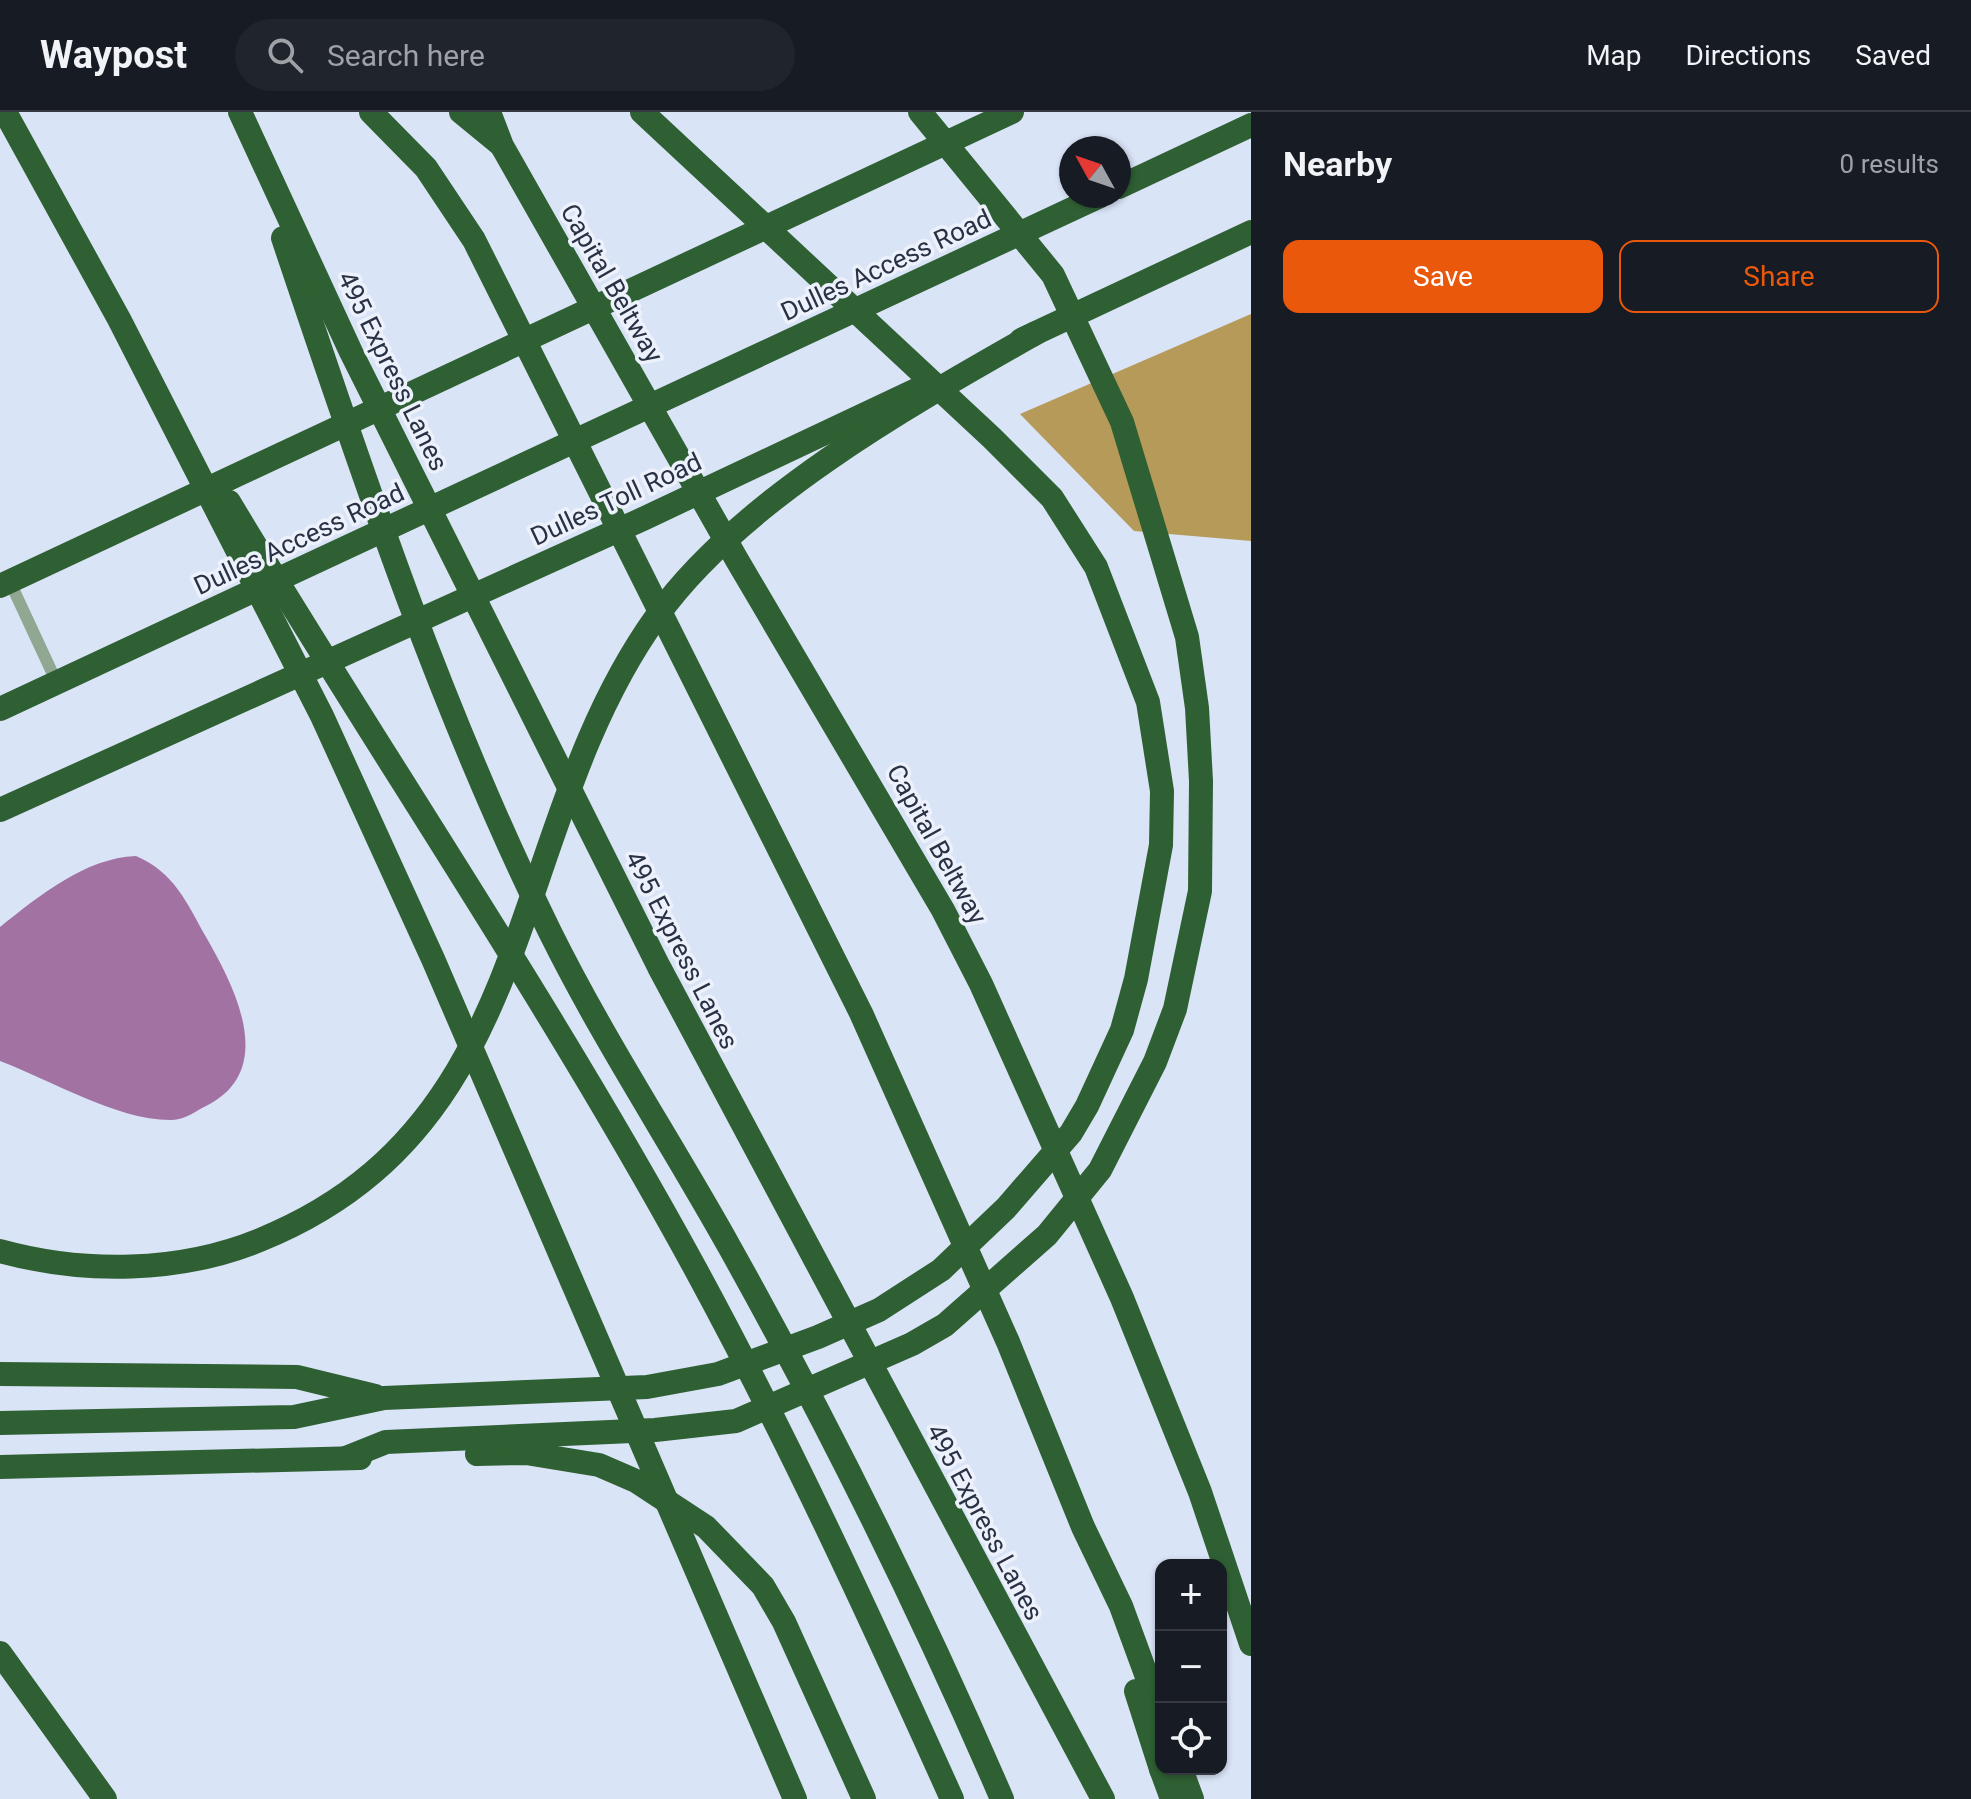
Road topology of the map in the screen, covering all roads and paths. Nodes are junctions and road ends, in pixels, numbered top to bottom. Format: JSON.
{"nodes":[{"id":1,"x":5,"y":112,"type":"edge"},
{"id":2,"x":371,"y":112,"type":"edge"},
{"id":3,"x":461,"y":112,"type":"edge"},
{"id":4,"x":489,"y":112,"type":"edge"},
{"id":5,"x":642,"y":112,"type":"edge"},
{"id":6,"x":920,"y":112,"type":"edge"},
{"id":7,"x":1012,"y":112,"type":"edge"},
{"id":8,"x":244,"y":121,"type":"edge"},
{"id":9,"x":1251,"y":125,"type":"edge"},
{"id":10,"x":502,"y":146,"type":"junction"},
{"id":11,"x":1131,"y":181,"type":"edge"},
{"id":12,"x":1074,"y":208,"type":"edge"},
{"id":13,"x":1251,"y":232,"type":"edge"},
{"id":14,"x":119,"y":319,"type":"junction"},
{"id":15,"x":1036,"y":333,"type":"junction"},
{"id":16,"x":5,"y":584,"type":"edge"},
{"id":17,"x":57,"y":683,"type":"junction"},
{"id":18,"x":0,"y":709,"type":"edge"},
{"id":19,"x":0,"y":810,"type":"edge"},
{"id":20,"x":0,"y":1251,"type":"edge"},
{"id":21,"x":0,"y":1374,"type":"edge"},
{"id":22,"x":384,"y":1398,"type":"junction"},
{"id":23,"x":0,"y":1423,"type":"edge"},
{"id":24,"x":346,"y":1458,"type":"junction"},
{"id":25,"x":0,"y":1467,"type":"edge"},
{"id":26,"x":1083,"y":1527,"type":"junction"},
{"id":27,"x":1251,"y":1644,"type":"edge"},
{"id":28,"x":0,"y":1653,"type":"edge"},
{"id":29,"x":1157,"y":1703,"type":"edge"},
{"id":30,"x":1155,"y":1750,"type":"edge"},
{"id":31,"x":1163,"y":1775,"type":"edge"},
{"id":32,"x":1183,"y":1775,"type":"edge"},
{"id":33,"x":105,"y":1799,"type":"edge"},
{"id":34,"x":795,"y":1799,"type":"edge"},
{"id":35,"x":864,"y":1799,"type":"edge"},
{"id":36,"x":952,"y":1799,"type":"edge"},
{"id":37,"x":1002,"y":1799,"type":"edge"},
{"id":38,"x":1103,"y":1799,"type":"edge"},
{"id":39,"x":1172,"y":1799,"type":"edge"},
{"id":40,"x":1192,"y":1799,"type":"edge"}],
"edges":[{"from":1,"to":14,"type":"highway"},
{"from":2,"to":26,"type":"highway"},
{"from":3,"to":10,"type":"highway"},
{"from":4,"to":10,"type":"highway","name":"Capital Beltway"},
{"from":5,"to":22,"type":"highway"},
{"from":6,"to":24,"type":"highway"},
{"from":7,"to":16,"type":"highway"},
{"from":8,"to":37,"type":"highway"},
{"from":8,"to":38,"type":"highway","name":"495 Express Lanes"},
{"from":9,"to":11,"type":"highway"},
{"from":10,"to":27,"type":"highway","name":"Capital Beltway"},
{"from":12,"to":17,"type":"highway","name":"Dulles Access Road"},
{"from":13,"to":15,"type":"highway","name":"Dulles Toll Road"},
{"from":14,"to":34,"type":"highway"},
{"from":14,"to":36,"type":"highway"},
{"from":15,"to":19,"type":"highway","name":"Dulles Toll Road"},
{"from":15,"to":20,"type":"highway"},
{"from":16,"to":17,"type":"lane"},
{"from":17,"to":18,"type":"highway","name":"Dulles Access Road"},
{"from":21,"to":22,"type":"highway"},
{"from":22,"to":23,"type":"highway"},
{"from":24,"to":25,"type":"highway"},
{"from":24,"to":35,"type":"highway"},
{"from":26,"to":29,"type":"highway"},
{"from":26,"to":30,"type":"highway"},
{"from":28,"to":33,"type":"highway"},
{"from":31,"to":39,"type":"highway"},
{"from":32,"to":40,"type":"highway"}]}
